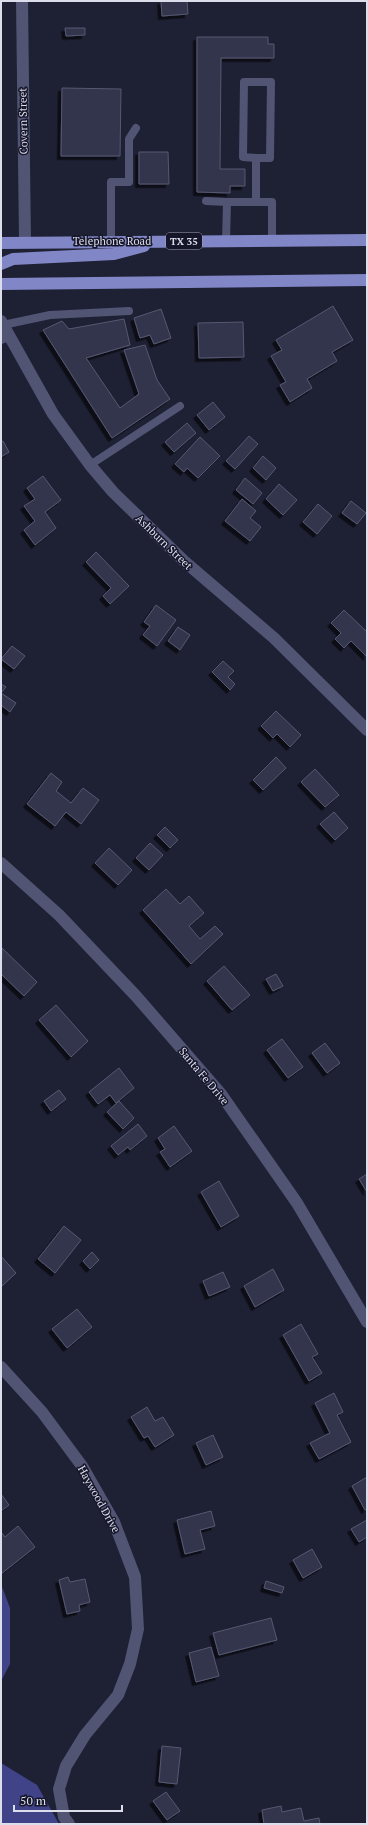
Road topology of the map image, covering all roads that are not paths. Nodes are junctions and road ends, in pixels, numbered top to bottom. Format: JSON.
{"nodes":[{"id":1,"x":22,"y":1,"type":"edge"},
{"id":2,"x":136,"y":128,"type":"dead end"},
{"id":3,"x":256,"y":158,"type":"junction"},
{"id":4,"x":206,"y":201,"type":"dead end"},
{"id":5,"x":227,"y":202,"type":"junction"},
{"id":6,"x":256,"y":202,"type":"junction"},
{"id":7,"x":367,"y":240,"type":"edge"},
{"id":8,"x":24,"y":241,"type":"junction"},
{"id":9,"x":226,"y":241,"type":"junction"},
{"id":10,"x":272,"y":241,"type":"junction"},
{"id":11,"x":111,"y":242,"type":"junction"},
{"id":12,"x":160,"y":242,"type":"junction"},
{"id":13,"x":1,"y":243,"type":"edge"},
{"id":14,"x":1,"y":264,"type":"edge"},
{"id":15,"x":367,"y":280,"type":"edge"},
{"id":16,"x":1,"y":284,"type":"edge"},
{"id":17,"x":129,"y":311,"type":"dead end"},
{"id":18,"x":2,"y":323,"type":"edge"},
{"id":19,"x":5,"y":338,"type":"edge"},
{"id":20,"x":180,"y":406,"type":"dead end"},
{"id":21,"x":90,"y":465,"type":"junction"},
{"id":22,"x":367,"y":730,"type":"edge"},
{"id":23,"x":1,"y":863,"type":"edge"},
{"id":24,"x":367,"y":1322,"type":"edge"},
{"id":25,"x":1,"y":1367,"type":"edge"},
{"id":26,"x":69,"y":1824,"type":"edge"}],
"edges":[{"from":1,"to":8,"type":"street","name":"Covern Street"},
{"from":2,"to":11,"type":"lane"},
{"from":3,"to":3,"type":"lane"},
{"from":3,"to":6,"type":"lane"},
{"from":4,"to":5,"type":"lane"},
{"from":5,"to":6,"type":"lane"},
{"from":5,"to":9,"type":"lane"},
{"from":6,"to":10,"type":"lane"},
{"from":7,"to":10,"type":"main road","name":"Telephone Road","number":"TX 35"},
{"from":8,"to":11,"type":"main road","name":"Telephone Road","number":"TX 35"},
{"from":8,"to":13,"type":"main road","name":"Telephone Road","number":"TX 35"},
{"from":9,"to":10,"type":"main road","name":"Telephone Road","number":"TX 35"},
{"from":9,"to":12,"type":"main road","name":"Telephone Road","number":"TX 35"},
{"from":11,"to":12,"type":"main road","name":"Telephone Road","number":"TX 35"},
{"from":12,"to":14,"type":"main road"},
{"from":15,"to":16,"type":"main road"},
{"from":17,"to":18,"type":"lane"},
{"from":18,"to":19,"type":"street","name":"Ashburn Street"},
{"from":19,"to":21,"type":"street","name":"Ashburn Street"},
{"from":20,"to":21,"type":"lane"},
{"from":21,"to":22,"type":"street","name":"Ashburn Street"},
{"from":23,"to":24,"type":"street","name":"Santa Fe Drive"},
{"from":25,"to":26,"type":"street","name":"Haywood Drive"}]}
